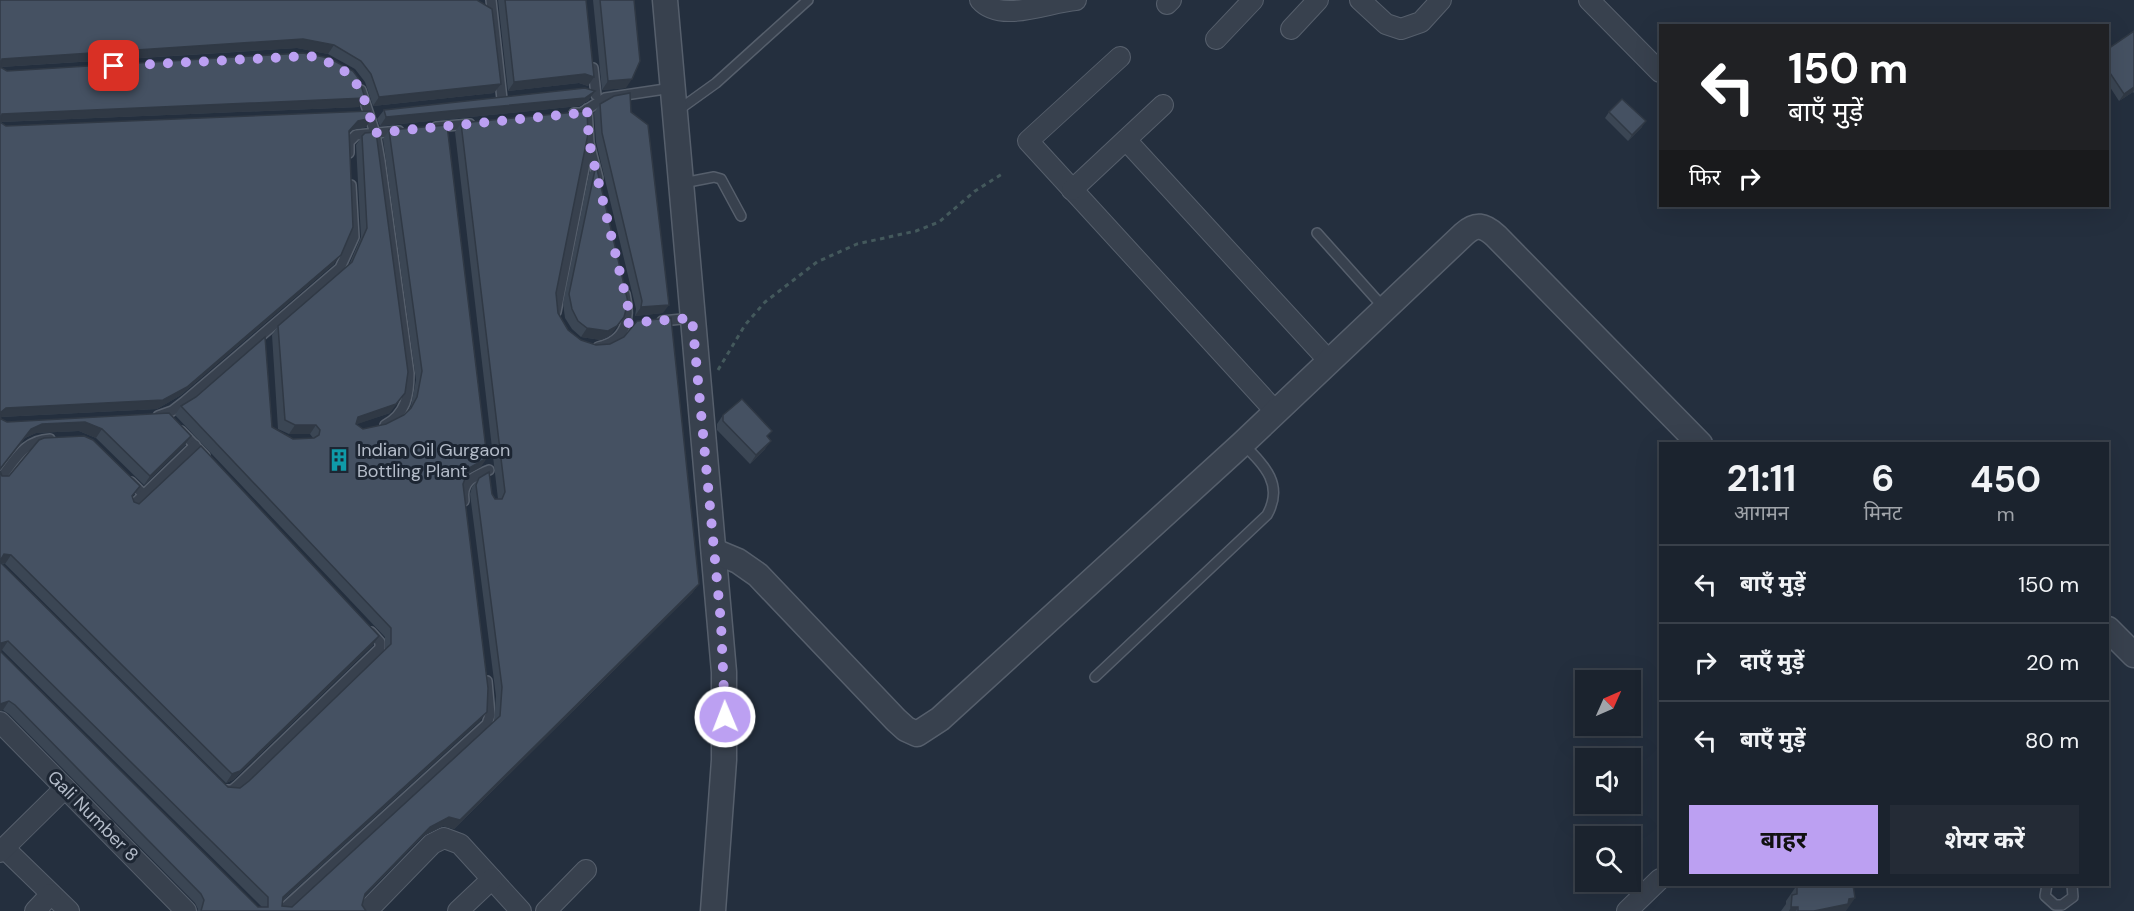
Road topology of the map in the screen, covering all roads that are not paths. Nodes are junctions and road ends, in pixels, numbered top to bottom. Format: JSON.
{"nodes":[{"id":1,"x":491,"y":0,"type":"edge"},
{"id":2,"x":665,"y":0,"type":"edge"},
{"id":3,"x":808,"y":0,"type":"edge"},
{"id":4,"x":1076,"y":0,"type":"edge"},
{"id":5,"x":1253,"y":0,"type":"edge"},
{"id":6,"x":1318,"y":0,"type":"edge"},
{"id":7,"x":1360,"y":0,"type":"edge"},
{"id":8,"x":1441,"y":0,"type":"edge"},
{"id":9,"x":1589,"y":0,"type":"edge"},
{"id":10,"x":990,"y":3,"type":"edge"},
{"id":11,"x":478,"y":6,"type":"edge"},
{"id":12,"x":494,"y":14,"type":"junction"},
{"id":13,"x":1291,"y":29,"type":"dead end"},
{"id":14,"x":1216,"y":39,"type":"dead end"},
{"id":15,"x":1120,"y":57,"type":"dead end"},
{"id":16,"x":592,"y":59,"type":"edge"},
{"id":17,"x":1659,"y":71,"type":"edge"},
{"id":18,"x":355,"y":80,"type":"edge"},
{"id":19,"x":673,"y":87,"type":"junction"},
{"id":20,"x":596,"y":95,"type":"junction"},
{"id":21,"x":513,"y":98,"type":"edge"},
{"id":22,"x":502,"y":99,"type":"junction"},
{"id":23,"x":491,"y":100,"type":"edge"},
{"id":24,"x":1163,"y":105,"type":"dead end"},
{"id":25,"x":587,"y":109,"type":"junction"},
{"id":26,"x":380,"y":112,"type":"edge"},
{"id":27,"x":675,"y":112,"type":"junction"},
{"id":28,"x":357,"y":113,"type":"edge"},
{"id":29,"x":369,"y":113,"type":"junction"},
{"id":30,"x":559,"y":115,"type":"edge"},
{"id":31,"x":481,"y":123,"type":"edge"},
{"id":32,"x":447,"y":126,"type":"junction"},
{"id":33,"x":426,"y":128,"type":"edge"},
{"id":34,"x":406,"y":130,"type":"edge"},
{"id":35,"x":375,"y":133,"type":"junction"},
{"id":36,"x":448,"y":138,"type":"edge"},
{"id":37,"x":1126,"y":140,"type":"junction"},
{"id":38,"x":589,"y":142,"type":"junction"},
{"id":39,"x":349,"y":161,"type":"edge"},
{"id":40,"x":350,"y":172,"type":"edge"},
{"id":41,"x":680,"y":183,"type":"junction"},
{"id":42,"x":600,"y":188,"type":"edge"},
{"id":43,"x":1072,"y":190,"type":"junction"},
{"id":44,"x":741,"y":216,"type":"dead end"},
{"id":45,"x":1317,"y":233,"type":"dead end"},
{"id":46,"x":624,"y":289,"type":"edge"},
{"id":47,"x":1385,"y":309,"type":"junction"},
{"id":48,"x":692,"y":318,"type":"junction"},
{"id":49,"x":639,"y":322,"type":"edge"},
{"id":50,"x":650,"y":322,"type":"edge"},
{"id":51,"x":628,"y":323,"type":"junction"},
{"id":52,"x":560,"y":325,"type":"edge"},
{"id":53,"x":265,"y":333,"type":"junction"},
{"id":54,"x":266,"y":345,"type":"edge"},
{"id":55,"x":586,"y":347,"type":"edge"},
{"id":56,"x":1330,"y":362,"type":"junction"},
{"id":57,"x":1276,"y":412,"type":"junction"},
{"id":58,"x":165,"y":414,"type":"junction"},
{"id":59,"x":147,"y":416,"type":"edge"},
{"id":60,"x":373,"y":428,"type":"edge"},
{"id":61,"x":61,"y":439,"type":"edge"},
{"id":62,"x":1698,"y":442,"type":"edge"},
{"id":63,"x":1242,"y":444,"type":"junction"},
{"id":64,"x":195,"y":445,"type":"junction"},
{"id":65,"x":487,"y":458,"type":"edge"},
{"id":66,"x":211,"y":463,"type":"edge"},
{"id":67,"x":489,"y":470,"type":"junction"},
{"id":68,"x":121,"y":472,"type":"edge"},
{"id":69,"x":0,"y":479,"type":"edge"},
{"id":70,"x":490,"y":481,"type":"edge"},
{"id":71,"x":144,"y":495,"type":"junction"},
{"id":72,"x":132,"y":506,"type":"edge"},
{"id":73,"x":466,"y":516,"type":"edge"},
{"id":74,"x":714,"y":551,"type":"junction"},
{"id":75,"x":366,"y":626,"type":"edge"},
{"id":76,"x":2109,"y":630,"type":"edge"},
{"id":77,"x":2134,"y":655,"type":"edge"},
{"id":78,"x":486,"y":675,"type":"edge"},
{"id":79,"x":1095,"y":677,"type":"dead end"},
{"id":80,"x":0,"y":722,"type":"edge"},
{"id":81,"x":215,"y":781,"type":"edge"},
{"id":82,"x":64,"y":788,"type":"junction"},
{"id":83,"x":2,"y":850,"type":"edge"},
{"id":84,"x":586,"y":870,"type":"dead end"},
{"id":85,"x":492,"y":879,"type":"junction"},
{"id":86,"x":1659,"y":880,"type":"edge"},
{"id":87,"x":2047,"y":886,"type":"edge"},
{"id":88,"x":2072,"y":886,"type":"edge"},
{"id":89,"x":51,"y":894,"type":"junction"},
{"id":90,"x":35,"y":911,"type":"edge"},
{"id":91,"x":69,"y":911,"type":"edge"},
{"id":92,"x":186,"y":911,"type":"edge"},
{"id":93,"x":281,"y":911,"type":"edge"},
{"id":94,"x":367,"y":911,"type":"edge"},
{"id":95,"x":458,"y":911,"type":"edge"},
{"id":96,"x":521,"y":911,"type":"edge"},
{"id":97,"x":546,"y":911,"type":"edge"},
{"id":98,"x":713,"y":911,"type":"edge"},
{"id":99,"x":1627,"y":911,"type":"edge"}],
"edges":[{"from":1,"to":12,"type":"lane"},
{"from":2,"to":19,"type":"street"},
{"from":3,"to":27,"type":"lane"},
{"from":4,"to":10,"type":"street"},
{"from":5,"to":14,"type":"street"},
{"from":6,"to":13,"type":"street"},
{"from":7,"to":8,"type":"street"},
{"from":9,"to":17,"type":"street"},
{"from":11,"to":12,"type":"lane"},
{"from":12,"to":22,"type":"lane"},
{"from":15,"to":43,"type":"street"},
{"from":16,"to":20,"type":"lane"},
{"from":18,"to":29,"type":"lane"},
{"from":19,"to":20,"type":"lane"},
{"from":19,"to":27,"type":"street"},
{"from":20,"to":25,"type":"lane"},
{"from":21,"to":22,"type":"lane"},
{"from":22,"to":23,"type":"lane"},
{"from":24,"to":37,"type":"street"},
{"from":25,"to":30,"type":"lane"},
{"from":25,"to":38,"type":"lane"},
{"from":26,"to":29,"type":"lane"},
{"from":27,"to":41,"type":"street"},
{"from":28,"to":29,"type":"lane"},
{"from":29,"to":35,"type":"lane"},
{"from":31,"to":32,"type":"lane"},
{"from":32,"to":33,"type":"lane"},
{"from":32,"to":36,"type":"lane"},
{"from":34,"to":35,"type":"lane"},
{"from":35,"to":39,"type":"lane"},
{"from":35,"to":60,"type":"lane"},
{"from":37,"to":43,"type":"street"},
{"from":37,"to":56,"type":"street"},
{"from":38,"to":42,"type":"lane"},
{"from":38,"to":52,"type":"lane"},
{"from":40,"to":53,"type":"lane"},
{"from":41,"to":44,"type":"lane"},
{"from":41,"to":48,"type":"street"},
{"from":43,"to":57,"type":"street"},
{"from":45,"to":47,"type":"lane"},
{"from":46,"to":51,"type":"lane"},
{"from":47,"to":56,"type":"street"},
{"from":47,"to":62,"type":"street"},
{"from":48,"to":50,"type":"lane"},
{"from":48,"to":74,"type":"street"},
{"from":49,"to":51,"type":"lane"},
{"from":51,"to":55,"type":"lane"},
{"from":53,"to":54,"type":"lane"},
{"from":53,"to":58,"type":"lane"},
{"from":56,"to":57,"type":"street"},
{"from":57,"to":63,"type":"street"},
{"from":58,"to":59,"type":"lane"},
{"from":58,"to":64,"type":"lane"},
{"from":61,"to":69,"type":"lane"},
{"from":63,"to":74,"type":"street"},
{"from":63,"to":79,"type":"lane"},
{"from":64,"to":66,"type":"lane"},
{"from":64,"to":71,"type":"lane"},
{"from":65,"to":67,"type":"lane"},
{"from":67,"to":70,"type":"lane"},
{"from":67,"to":73,"type":"lane"},
{"from":68,"to":71,"type":"lane"},
{"from":71,"to":72,"type":"lane"},
{"from":74,"to":98,"type":"street"},
{"from":75,"to":81,"type":"lane"},
{"from":76,"to":77,"type":"street"},
{"from":78,"to":93,"type":"lane"},
{"from":80,"to":82,"type":"street","name":"Gali Number 8"},
{"from":82,"to":83,"type":"street"},
{"from":82,"to":92,"type":"street","name":"Gali Number 8"},
{"from":83,"to":89,"type":"street"},
{"from":84,"to":97,"type":"street"},
{"from":85,"to":94,"type":"street"},
{"from":85,"to":95,"type":"street"},
{"from":85,"to":96,"type":"street"},
{"from":86,"to":99,"type":"street"},
{"from":87,"to":88,"type":"lane"},
{"from":89,"to":90,"type":"street"},
{"from":89,"to":91,"type":"street"}]}
